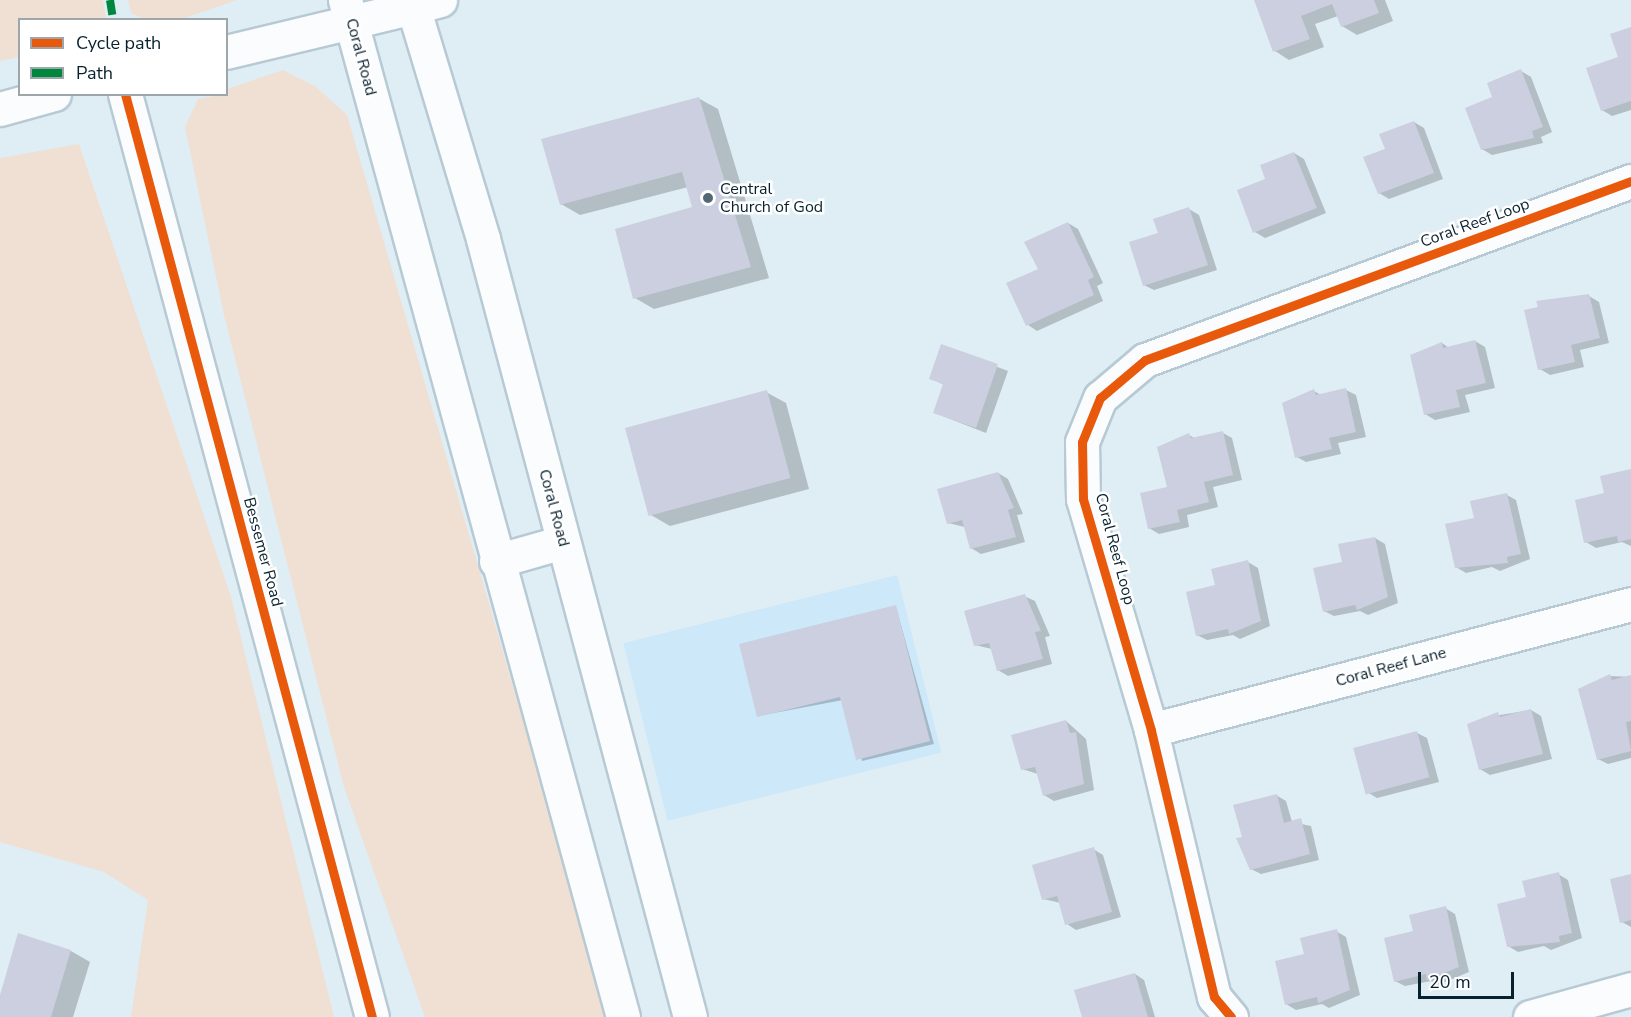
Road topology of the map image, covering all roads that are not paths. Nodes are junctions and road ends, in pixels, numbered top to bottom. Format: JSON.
{"nodes":[{"id":1,"x":422,"y":2,"type":"edge"},
{"id":2,"x":349,"y":11,"type":"edge"},
{"id":3,"x":228,"y":51,"type":"edge"},
{"id":4,"x":47,"y":96,"type":"edge"},
{"id":5,"x":126,"y":96,"type":"edge"},
{"id":6,"x":0,"y":109,"type":"edge"},
{"id":7,"x":1631,"y":181,"type":"edge"},
{"id":8,"x":563,"y":542,"type":"junction"},
{"id":9,"x":496,"y":561,"type":"junction"},
{"id":10,"x":1631,"y":604,"type":"edge"},
{"id":11,"x":1151,"y":730,"type":"junction"},
{"id":12,"x":1631,"y":989,"type":"edge"},
{"id":13,"x":372,"y":1017,"type":"edge"},
{"id":14,"x":623,"y":1017,"type":"edge"},
{"id":15,"x":690,"y":1017,"type":"edge"},
{"id":16,"x":1231,"y":1017,"type":"edge"},
{"id":17,"x":1530,"y":1017,"type":"edge"}],
"edges":[{"from":1,"to":2,"type":"street"},
{"from":1,"to":8,"type":"street","name":"Coral Road"},
{"from":2,"to":3,"type":"street"},
{"from":2,"to":9,"type":"street","name":"Coral Road"},
{"from":4,"to":6,"type":"street"},
{"from":5,"to":13,"type":"street","name":"Bessemer Road"},
{"from":7,"to":11,"type":"street","name":"Coral Reef Loop"},
{"from":8,"to":9,"type":"street"},
{"from":8,"to":15,"type":"street","name":"Coral Road"},
{"from":9,"to":14,"type":"street","name":"Coral Road"},
{"from":10,"to":11,"type":"street","name":"Coral Reef Lane"},
{"from":11,"to":16,"type":"street","name":"Coral Reef Loop"},
{"from":12,"to":17,"type":"street"}]}
